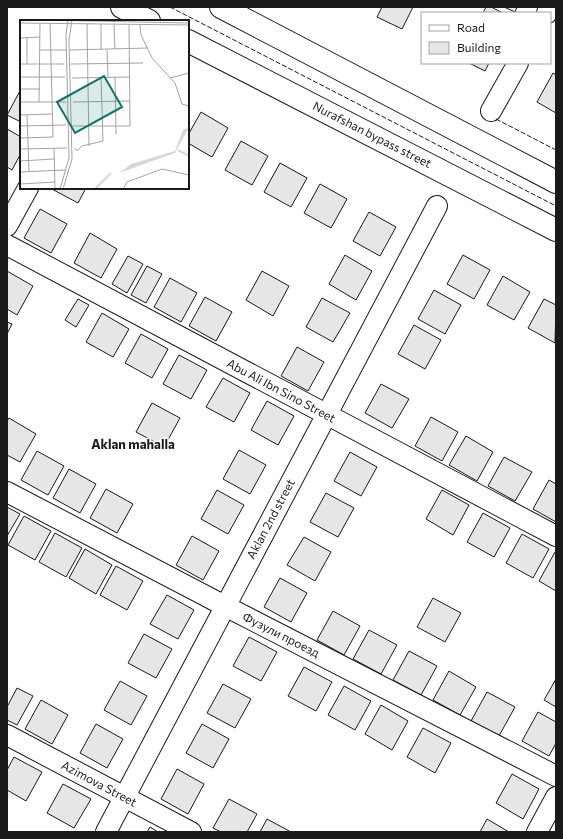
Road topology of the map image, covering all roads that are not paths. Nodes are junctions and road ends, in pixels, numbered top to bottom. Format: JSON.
{"nodes":[{"id":1,"x":221,"y":7,"type":"edge"},
{"id":2,"x":124,"y":13,"type":"edge"},
{"id":3,"x":146,"y":20,"type":"edge"},
{"id":4,"x":189,"y":42,"type":"edge"},
{"id":5,"x":517,"y":64,"type":"edge"},
{"id":6,"x":491,"y":111,"type":"dead end"},
{"id":7,"x":556,"y":182,"type":"edge"},
{"id":8,"x":27,"y":189,"type":"edge"},
{"id":9,"x":437,"y":206,"type":"dead end"},
{"id":10,"x":7,"y":226,"type":"edge"},
{"id":11,"x":556,"y":230,"type":"edge"},
{"id":12,"x":7,"y":245,"type":"edge"},
{"id":13,"x":326,"y":415,"type":"junction"},
{"id":14,"x":7,"y":492,"type":"edge"},
{"id":15,"x":556,"y":536,"type":"edge"},
{"id":16,"x":225,"y":606,"type":"junction"},
{"id":17,"x":7,"y":735,"type":"edge"},
{"id":18,"x":556,"y":776,"type":"edge"},
{"id":19,"x":556,"y":797,"type":"edge"},
{"id":20,"x":124,"y":798,"type":"junction"},
{"id":21,"x":106,"y":832,"type":"edge"},
{"id":22,"x":191,"y":832,"type":"edge"},
{"id":23,"x":537,"y":832,"type":"edge"}],
"edges":[{"from":1,"to":7,"type":"main road"},
{"from":2,"to":3,"type":"main road"},
{"from":4,"to":11,"type":"main road","name":"Nurafshan bypass street"},
{"from":5,"to":6,"type":"street"},
{"from":8,"to":10,"type":"street"},
{"from":9,"to":13,"type":"street","name":"Аklаn 2nd street"},
{"from":12,"to":13,"type":"street","name":"Abu Ali Ibn Sino Street"},
{"from":13,"to":15,"type":"street","name":"Abu Ali Ibn Sino Street"},
{"from":13,"to":16,"type":"street","name":"Аklаn 2nd street"},
{"from":14,"to":16,"type":"street","name":"Фузули проезд"},
{"from":16,"to":18,"type":"street","name":"Фузули проезд"},
{"from":16,"to":20,"type":"street","name":"Аklаn 2nd street"},
{"from":17,"to":20,"type":"street","name":"Azimova Street"},
{"from":19,"to":23,"type":"street"},
{"from":20,"to":21,"type":"street","name":"Аklаn 2nd street"},
{"from":20,"to":22,"type":"street","name":"Azimova Street"}]}
